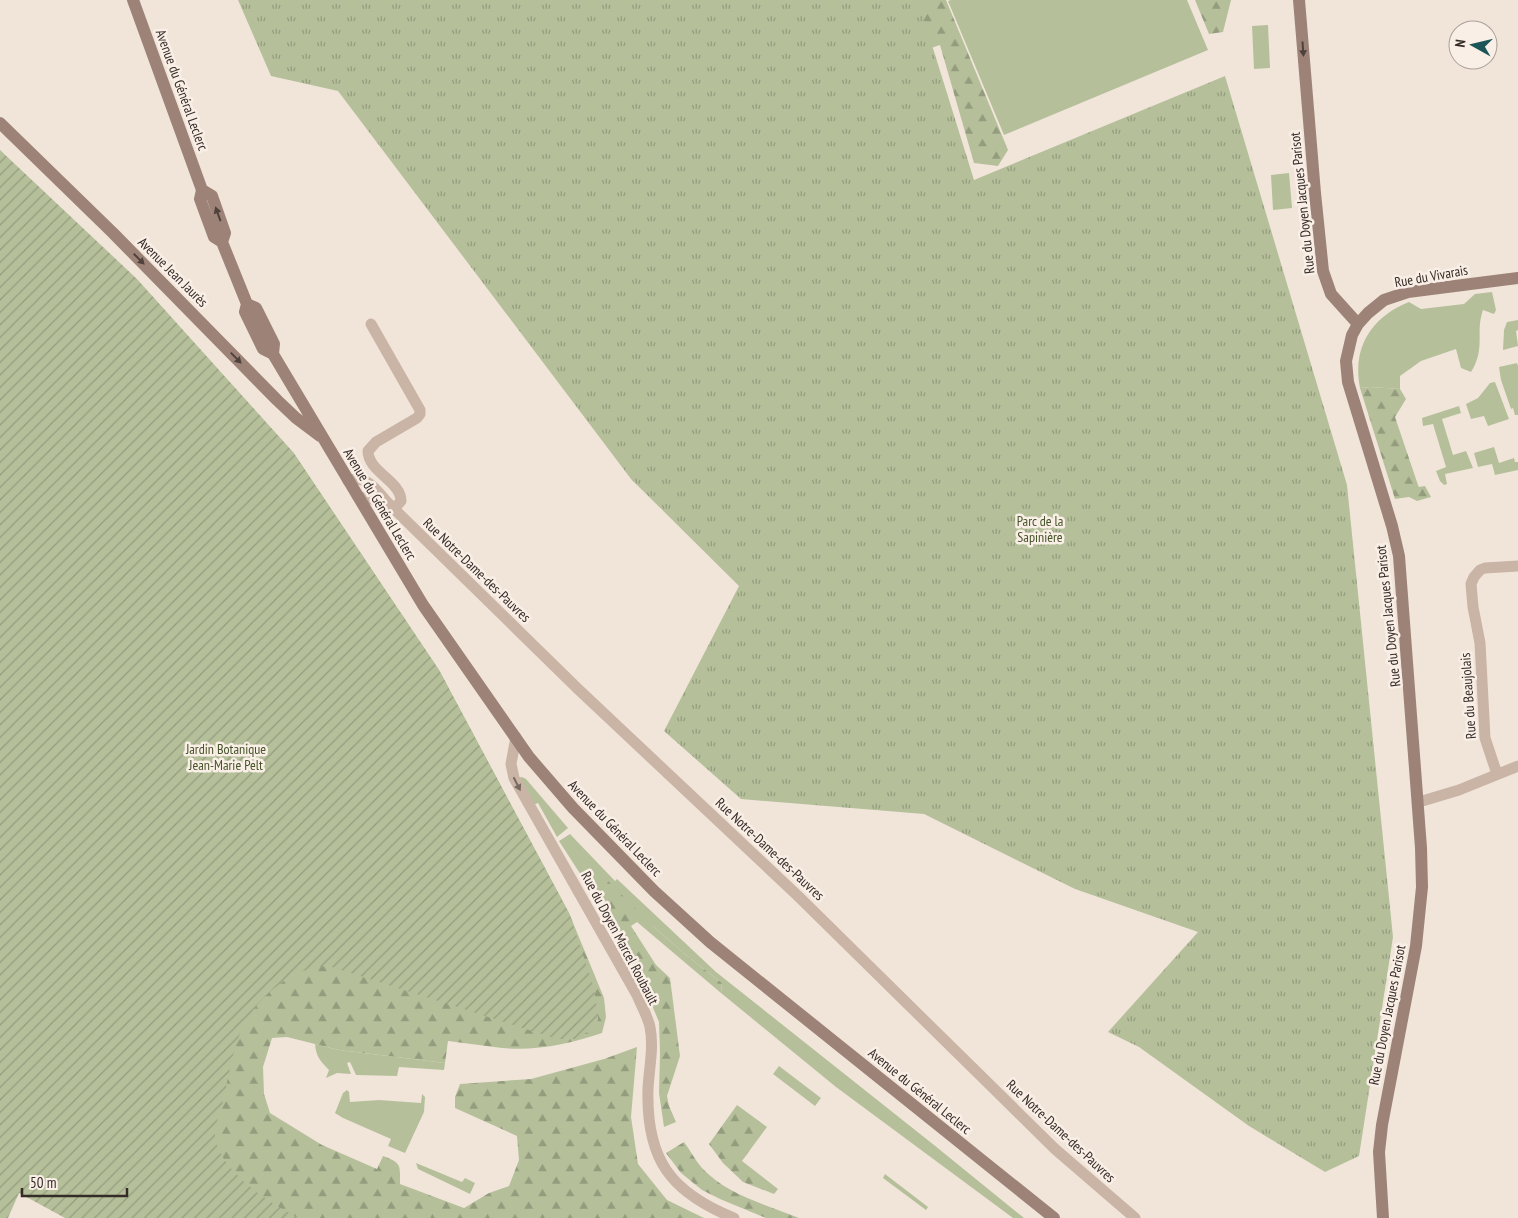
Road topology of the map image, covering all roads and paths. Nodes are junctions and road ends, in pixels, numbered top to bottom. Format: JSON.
{"nodes":[{"id":1,"x":133,"y":0,"type":"edge"},
{"id":2,"x":1299,"y":0,"type":"edge"},
{"id":3,"x":0,"y":123,"type":"edge"},
{"id":4,"x":1518,"y":278,"type":"edge"},
{"id":5,"x":371,"y":324,"type":"dead end"},
{"id":6,"x":1358,"y":324,"type":"junction"},
{"id":7,"x":325,"y":440,"type":"junction"},
{"id":8,"x":348,"y":481,"type":"junction"},
{"id":9,"x":358,"y":496,"type":"junction"},
{"id":10,"x":390,"y":505,"type":"junction"},
{"id":11,"x":1518,"y":566,"type":"edge"},
{"id":12,"x":516,"y":737,"type":"junction"},
{"id":13,"x":1518,"y":766,"type":"edge"},
{"id":14,"x":1497,"y":774,"type":"junction"},
{"id":15,"x":1418,"y":802,"type":"junction"},
{"id":16,"x":734,"y":1218,"type":"edge"},
{"id":17,"x":1054,"y":1218,"type":"edge"},
{"id":18,"x":1135,"y":1218,"type":"edge"},
{"id":19,"x":1383,"y":1218,"type":"edge"}],
"edges":[{"from":1,"to":7,"type":"street","name":"Avenue du Général Leclerc"},
{"from":2,"to":6,"type":"street","name":"Rue du Doyen Jacques Parisot","one_way":true},
{"from":3,"to":7,"type":"street","name":"Avenue Jean Jaurès","one_way":true},
{"from":4,"to":6,"type":"street","name":"Rue du Vivarais"},
{"from":5,"to":10,"type":"street"},
{"from":6,"to":15,"type":"street","name":"Rue du Doyen Jacques Parisot"},
{"from":7,"to":8,"type":"street","name":"Avenue du Général Leclerc"},
{"from":8,"to":9,"type":"street","name":"Avenue du Général Leclerc"},
{"from":8,"to":10,"type":"street","name":"Rue Notre-Dame-des-Pauvres"},
{"from":9,"to":10,"type":"street"},
{"from":9,"to":12,"type":"street","name":"Avenue du Général Leclerc"},
{"from":10,"to":18,"type":"street","name":"Rue Notre-Dame-des-Pauvres"},
{"from":11,"to":14,"type":"street","name":"Rue du Beaujolais"},
{"from":12,"to":16,"type":"street","name":"Rue du Doyen Marcel Roubault","one_way":true},
{"from":12,"to":17,"type":"street","name":"Avenue du Général Leclerc"},
{"from":13,"to":14,"type":"street"},
{"from":14,"to":15,"type":"street"},
{"from":15,"to":19,"type":"street","name":"Rue du Doyen Jacques Parisot"}]}
